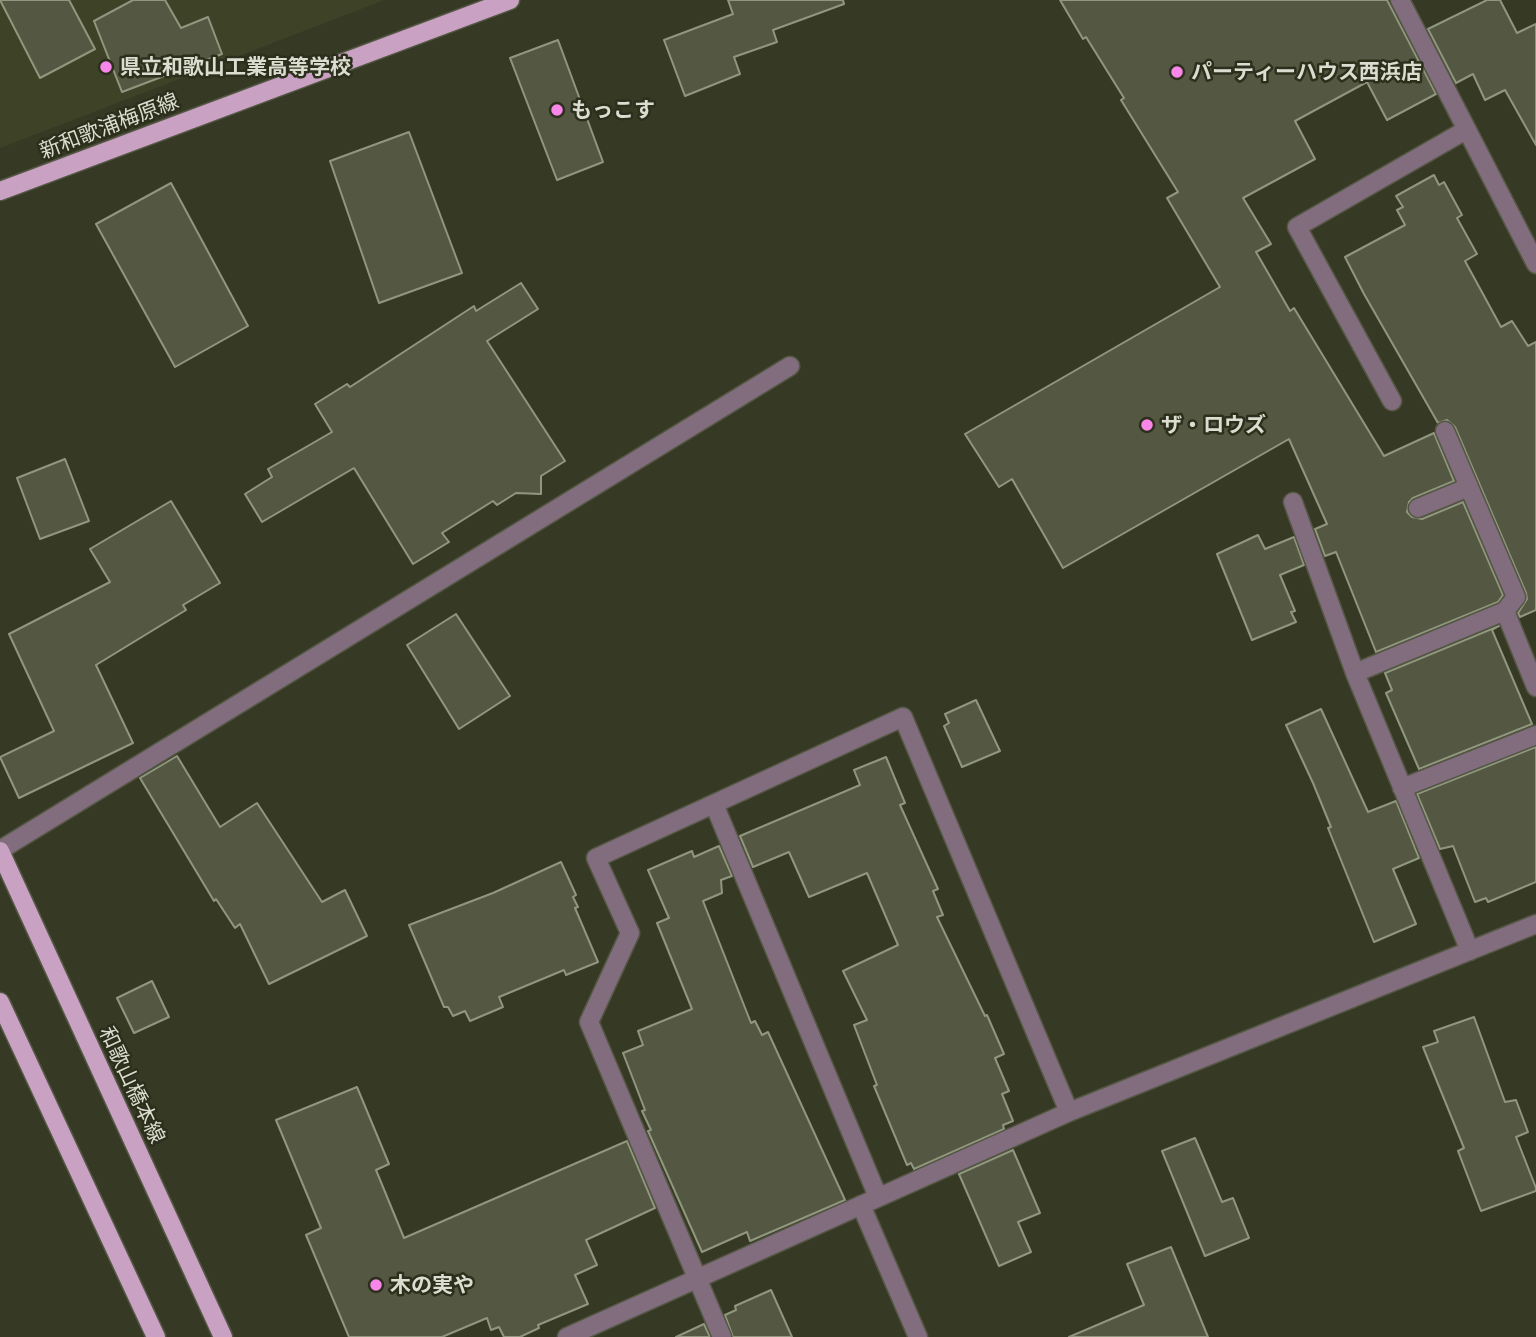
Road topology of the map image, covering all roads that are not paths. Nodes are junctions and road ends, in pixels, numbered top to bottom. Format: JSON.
{"nodes":[{"id":1,"x":510,"y":0,"type":"edge"},
{"id":2,"x":1400,"y":0,"type":"edge"},
{"id":3,"x":1466,"y":130,"type":"junction"},
{"id":4,"x":0,"y":191,"type":"edge"},
{"id":5,"x":1530,"y":235,"type":"edge"},
{"id":6,"x":1536,"y":264,"type":"edge"},
{"id":7,"x":790,"y":366,"type":"dead end"},
{"id":8,"x":1392,"y":401,"type":"dead end"},
{"id":9,"x":1445,"y":430,"type":"dead end"},
{"id":10,"x":1469,"y":487,"type":"junction"},
{"id":11,"x":1293,"y":502,"type":"dead end"},
{"id":12,"x":1418,"y":508,"type":"dead end"},
{"id":13,"x":1505,"y":611,"type":"junction"},
{"id":14,"x":1355,"y":673,"type":"junction"},
{"id":15,"x":1536,"y":687,"type":"edge"},
{"id":16,"x":1536,"y":735,"type":"edge"},
{"id":17,"x":1402,"y":788,"type":"junction"},
{"id":18,"x":714,"y":804,"type":"junction"},
{"id":19,"x":0,"y":851,"type":"edge"},
{"id":20,"x":1536,"y":924,"type":"edge"},
{"id":21,"x":1470,"y":951,"type":"junction"},
{"id":22,"x":0,"y":1002,"type":"edge"},
{"id":23,"x":1069,"y":1112,"type":"junction"},
{"id":24,"x":878,"y":1197,"type":"junction"},
{"id":25,"x":861,"y":1205,"type":"junction"},
{"id":26,"x":698,"y":1278,"type":"junction"},
{"id":27,"x":156,"y":1337,"type":"edge"},
{"id":28,"x":223,"y":1337,"type":"edge"},
{"id":29,"x":567,"y":1337,"type":"edge"},
{"id":30,"x":722,"y":1337,"type":"edge"},
{"id":31,"x":918,"y":1337,"type":"edge"}],
"edges":[{"from":1,"to":4,"type":"main road","name":"新和歌浦梅原線"},
{"from":2,"to":3,"type":"street"},
{"from":3,"to":5,"type":"street"},
{"from":3,"to":8,"type":"street"},
{"from":5,"to":6,"type":"street"},
{"from":7,"to":19,"type":"street"},
{"from":9,"to":10,"type":"street"},
{"from":10,"to":12,"type":"street"},
{"from":10,"to":13,"type":"street"},
{"from":11,"to":14,"type":"street"},
{"from":13,"to":14,"type":"street"},
{"from":13,"to":15,"type":"street"},
{"from":14,"to":17,"type":"street"},
{"from":16,"to":17,"type":"street"},
{"from":17,"to":21,"type":"street"},
{"from":18,"to":23,"type":"street"},
{"from":18,"to":24,"type":"street"},
{"from":18,"to":26,"type":"street"},
{"from":19,"to":28,"type":"main road","name":"和歌山橋本線"},
{"from":20,"to":21,"type":"street"},
{"from":21,"to":23,"type":"street"},
{"from":22,"to":27,"type":"main road"},
{"from":23,"to":24,"type":"street"},
{"from":24,"to":25,"type":"street"},
{"from":25,"to":26,"type":"street"},
{"from":25,"to":31,"type":"street"},
{"from":26,"to":29,"type":"street"},
{"from":26,"to":30,"type":"street"}]}
